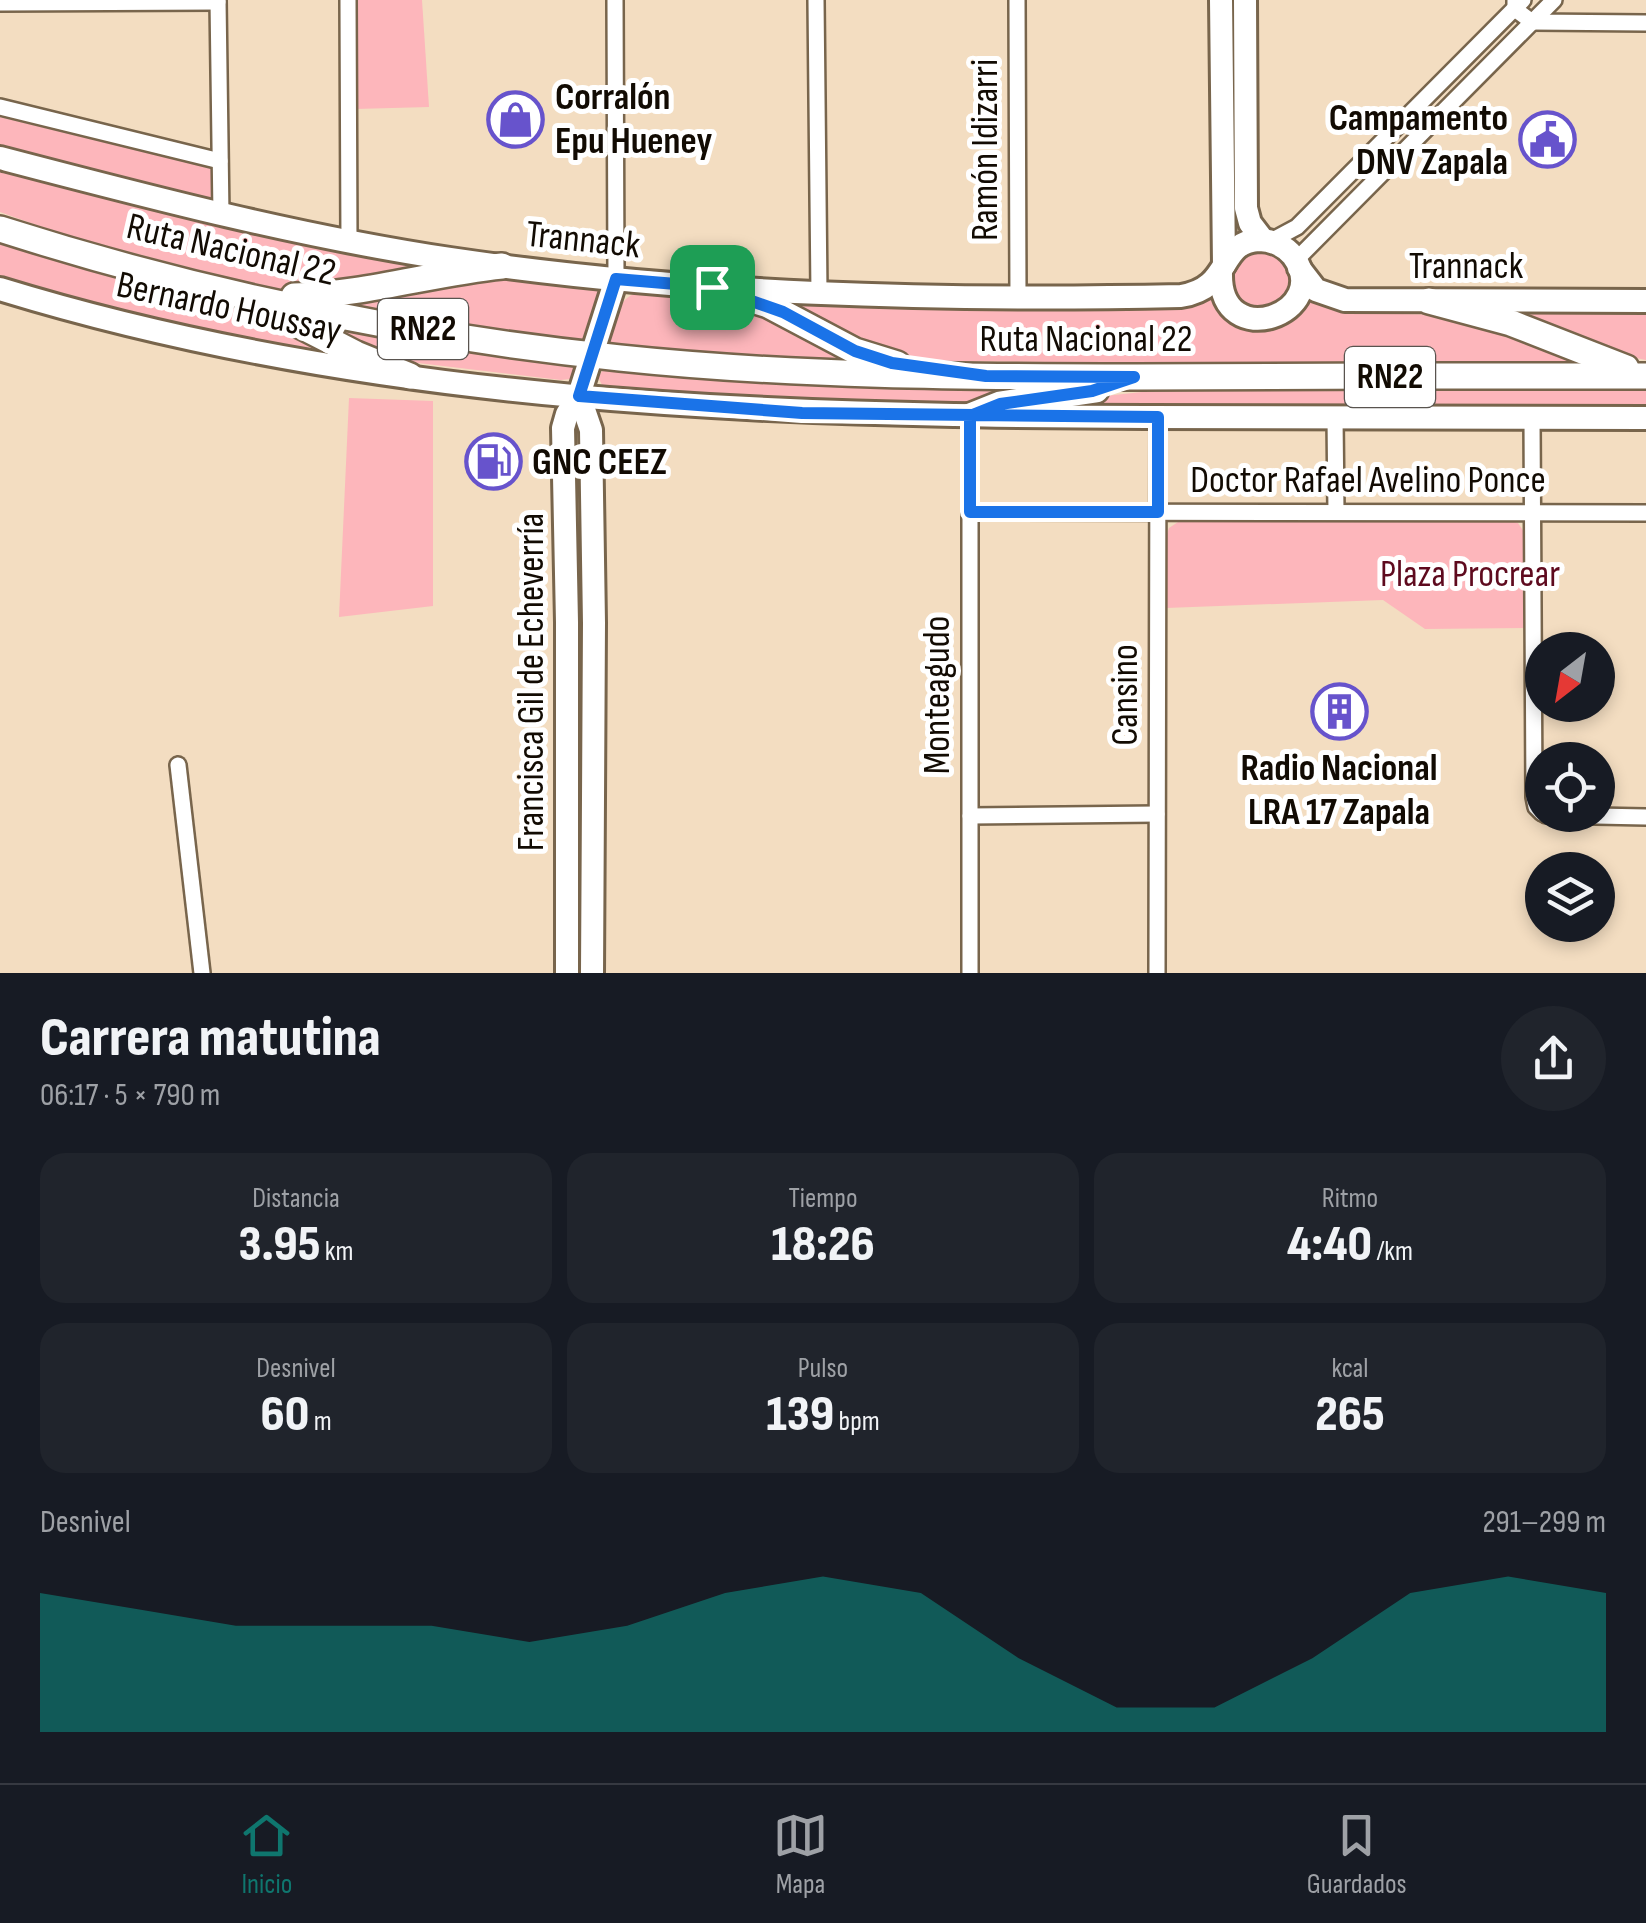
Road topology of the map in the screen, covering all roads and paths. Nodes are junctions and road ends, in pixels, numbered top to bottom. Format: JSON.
{"nodes":[{"id":1,"x":348,"y":0,"type":"edge"},
{"id":2,"x":615,"y":0,"type":"edge"},
{"id":3,"x":816,"y":0,"type":"edge"},
{"id":4,"x":1018,"y":0,"type":"edge"},
{"id":5,"x":1222,"y":0,"type":"edge"},
{"id":6,"x":1245,"y":0,"type":"edge"},
{"id":7,"x":1554,"y":0,"type":"edge"},
{"id":8,"x":218,"y":1,"type":"edge"},
{"id":9,"x":0,"y":3,"type":"edge"},
{"id":10,"x":1518,"y":3,"type":"edge"},
{"id":11,"x":1532,"y":22,"type":"junction"},
{"id":12,"x":1646,"y":23,"type":"edge"},
{"id":13,"x":0,"y":107,"type":"edge"},
{"id":14,"x":0,"y":158,"type":"edge"},
{"id":15,"x":220,"y":161,"type":"junction"},
{"id":16,"x":221,"y":216,"type":"junction"},
{"id":17,"x":3,"y":228,"type":"edge"},
{"id":18,"x":1267,"y":241,"type":"junction"},
{"id":19,"x":349,"y":242,"type":"junction"},
{"id":20,"x":1297,"y":264,"type":"junction"},
{"id":21,"x":502,"y":266,"type":"junction"},
{"id":22,"x":1223,"y":269,"type":"junction"},
{"id":23,"x":616,"y":279,"type":"junction"},
{"id":24,"x":195,"y":283,"type":"junction"},
{"id":25,"x":712,"y":287,"type":"junction"},
{"id":26,"x":0,"y":289,"type":"edge"},
{"id":27,"x":819,"y":293,"type":"junction"},
{"id":28,"x":255,"y":297,"type":"junction"},
{"id":29,"x":1018,"y":299,"type":"junction"},
{"id":30,"x":1429,"y":301,"type":"junction"},
{"id":31,"x":1646,"y":301,"type":"edge"},
{"id":32,"x":593,"y":354,"type":"junction"},
{"id":33,"x":1646,"y":374,"type":"edge"},
{"id":34,"x":410,"y":376,"type":"junction"},
{"id":35,"x":986,"y":376,"type":"junction"},
{"id":36,"x":1134,"y":377,"type":"junction"},
{"id":37,"x":579,"y":396,"type":"junction"},
{"id":38,"x":970,"y":416,"type":"junction"},
{"id":39,"x":1158,"y":417,"type":"junction"},
{"id":40,"x":1335,"y":418,"type":"junction"},
{"id":41,"x":1532,"y":418,"type":"junction"},
{"id":42,"x":1646,"y":418,"type":"edge"},
{"id":43,"x":970,"y":512,"type":"junction"},
{"id":44,"x":1158,"y":512,"type":"junction"},
{"id":45,"x":1336,"y":512,"type":"junction"},
{"id":46,"x":1532,"y":512,"type":"junction"},
{"id":47,"x":1646,"y":513,"type":"edge"},
{"id":48,"x":567,"y":622,"type":"junction"},
{"id":49,"x":594,"y":623,"type":"junction"},
{"id":50,"x":1534,"y":742,"type":"edge"},
{"id":51,"x":178,"y":765,"type":"dead end"},
{"id":52,"x":1158,"y":814,"type":"junction"},
{"id":53,"x":970,"y":816,"type":"junction"},
{"id":54,"x":1615,"y":816,"type":"edge"},
{"id":55,"x":1646,"y":817,"type":"edge"},
{"id":56,"x":202,"y":973,"type":"edge"},
{"id":57,"x":567,"y":973,"type":"edge"},
{"id":58,"x":592,"y":973,"type":"edge"},
{"id":59,"x":970,"y":973,"type":"edge"},
{"id":60,"x":1158,"y":973,"type":"edge"}],
"edges":[{"from":1,"to":19,"type":"street"},
{"from":2,"to":23,"type":"street"},
{"from":3,"to":27,"type":"street"},
{"from":4,"to":29,"type":"street","name":"Ramón Idizarri"},
{"from":5,"to":22,"type":"street"},
{"from":6,"to":18,"type":"street"},
{"from":7,"to":11,"type":"street"},
{"from":8,"to":9,"type":"street"},
{"from":8,"to":15,"type":"street"},
{"from":10,"to":11,"type":"street"},
{"from":10,"to":18,"type":"street"},
{"from":11,"to":12,"type":"street"},
{"from":11,"to":20,"type":"street"},
{"from":13,"to":15,"type":"street"},
{"from":14,"to":16,"type":"street","name":"Trannack"},
{"from":15,"to":16,"type":"street"},
{"from":16,"to":19,"type":"street","name":"Trannack"},
{"from":17,"to":24,"type":"main road","name":"Ruta Nacional 22","number":"RN22"},
{"from":18,"to":20,"type":"street","name":"Trannack"},
{"from":18,"to":22,"type":"street","name":"Trannack"},
{"from":19,"to":21,"type":"street","name":"Trannack"},
{"from":20,"to":22,"type":"street"},
{"from":20,"to":30,"type":"street","name":"Trannack"},
{"from":21,"to":23,"type":"street","name":"Trannack"},
{"from":21,"to":28,"type":"main road"},
{"from":22,"to":29,"type":"street","name":"Trannack"},
{"from":23,"to":25,"type":"street","name":"Trannack"},
{"from":23,"to":32,"type":"street","name":"Francisca Gil de Echeverría"},
{"from":24,"to":28,"type":"main road","name":"Ruta Nacional 22","number":"RN22"},
{"from":24,"to":34,"type":"main road"},
{"from":25,"to":27,"type":"street","name":"Trannack"},
{"from":25,"to":35,"type":"main road"},
{"from":26,"to":34,"type":"street","name":"Bernardo Houssay"},
{"from":27,"to":29,"type":"street","name":"Trannack"},
{"from":28,"to":32,"type":"main road","name":"Ruta Nacional 22","number":"RN22"},
{"from":30,"to":31,"type":"street","name":"Trannack"},
{"from":30,"to":33,"type":"main road"},
{"from":32,"to":35,"type":"main road","name":"Ruta Nacional 22","number":"RN22"},
{"from":32,"to":37,"type":"street","name":"Francisca Gil de Echeverría"},
{"from":33,"to":36,"type":"main road","name":"Ruta Nacional 22","number":"RN22"},
{"from":34,"to":37,"type":"street","name":"Bernardo Houssay"},
{"from":35,"to":36,"type":"main road","name":"Ruta Nacional 22","number":"RN22"},
{"from":36,"to":38,"type":"main road"},
{"from":37,"to":38,"type":"street","name":"Bernardo Houssay"},
{"from":37,"to":48,"type":"street","name":"Francisca Gil de Echeverría"},
{"from":37,"to":49,"type":"street","name":"Francisca Gil de Echeverría"},
{"from":38,"to":39,"type":"street","name":"Bernardo Houssay"},
{"from":38,"to":43,"type":"street","name":"Monteagudo"},
{"from":39,"to":40,"type":"street","name":"Bernardo Houssay"},
{"from":39,"to":44,"type":"street","name":"Cansino"},
{"from":40,"to":41,"type":"street","name":"Bernardo Houssay"},
{"from":40,"to":45,"type":"street"},
{"from":41,"to":42,"type":"street","name":"Bernardo Houssay"},
{"from":41,"to":46,"type":"street"},
{"from":43,"to":44,"type":"street","name":"Doctor Rafael Avelino Ponce"},
{"from":43,"to":53,"type":"street","name":"Monteagudo"},
{"from":44,"to":45,"type":"street","name":"Doctor Rafael Avelino Ponce"},
{"from":44,"to":52,"type":"street","name":"Cansino"},
{"from":45,"to":46,"type":"street","name":"Doctor Rafael Avelino Ponce"},
{"from":46,"to":47,"type":"street","name":"Doctor Rafael Avelino Ponce"},
{"from":46,"to":50,"type":"street"},
{"from":48,"to":49,"type":"street"},
{"from":48,"to":57,"type":"street","name":"Francisca Gil de Echeverría"},
{"from":49,"to":58,"type":"street","name":"Francisca Gil de Echeverría"},
{"from":51,"to":56,"type":"street"},
{"from":52,"to":53,"type":"street"},
{"from":52,"to":60,"type":"street","name":"Cansino"},
{"from":53,"to":59,"type":"street","name":"Monteagudo"},
{"from":54,"to":55,"type":"street"}]}
